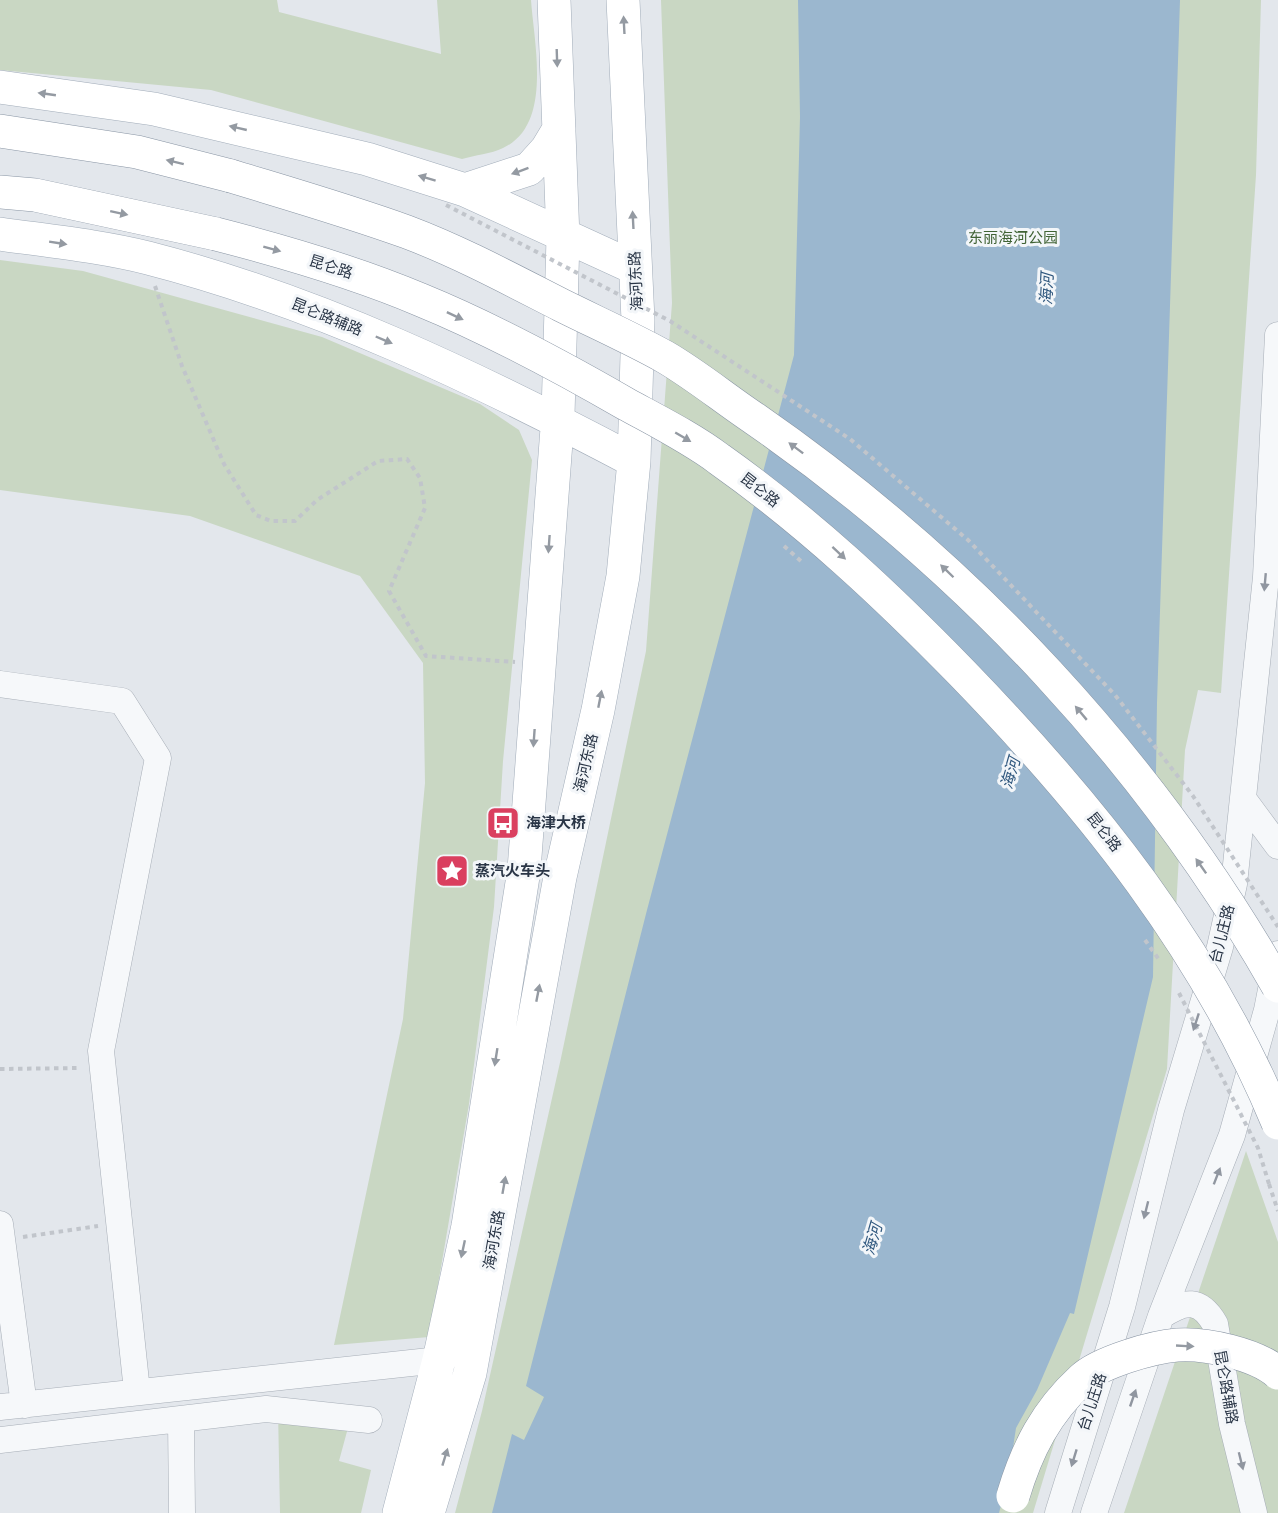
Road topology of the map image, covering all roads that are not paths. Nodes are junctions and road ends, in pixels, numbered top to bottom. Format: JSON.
{"nodes":[{"id":1,"x":554,"y":0,"type":"edge"},
{"id":2,"x":623,"y":0,"type":"edge"},
{"id":3,"x":0,"y":87,"type":"edge"},
{"id":4,"x":559,"y":129,"type":"junction"},
{"id":5,"x":0,"y":131,"type":"edge"},
{"id":6,"x":465,"y":190,"type":"junction"},
{"id":7,"x":0,"y":192,"type":"edge"},
{"id":8,"x":555,"y":231,"type":"junction"},
{"id":9,"x":0,"y":234,"type":"edge"},
{"id":10,"x":635,"y":268,"type":"junction"},
{"id":11,"x":638,"y":320,"type":"junction"},
{"id":12,"x":1278,"y":335,"type":"edge"},
{"id":13,"x":521,"y":403,"type":"junction"},
{"id":14,"x":636,"y":406,"type":"junction"},
{"id":15,"x":558,"y":418,"type":"junction"},
{"id":16,"x":634,"y":461,"type":"junction"},
{"id":17,"x":553,"y":485,"type":"junction"},
{"id":18,"x":1275,"y":489,"type":"edge"},
{"id":19,"x":0,"y":684,"type":"edge"},
{"id":20,"x":1244,"y":800,"type":"junction"},
{"id":21,"x":1278,"y":846,"type":"edge"},
{"id":22,"x":1278,"y":954,"type":"edge"},
{"id":23,"x":1278,"y":986,"type":"edge"},
{"id":24,"x":1278,"y":1123,"type":"edge"},
{"id":25,"x":2,"y":1232,"type":"edge"},
{"id":26,"x":1161,"y":1316,"type":"junction"},
{"id":27,"x":439,"y":1360,"type":"junction"},
{"id":28,"x":1278,"y":1372,"type":"edge"},
{"id":29,"x":137,"y":1391,"type":"junction"},
{"id":30,"x":12,"y":1406,"type":"edge"},
{"id":31,"x":181,"y":1419,"type":"junction"},
{"id":32,"x":369,"y":1420,"type":"dead end"},
{"id":33,"x":0,"y":1440,"type":"edge"},
{"id":34,"x":182,"y":1513,"type":"edge"},
{"id":35,"x":399,"y":1513,"type":"edge"},
{"id":36,"x":428,"y":1513,"type":"edge"},
{"id":37,"x":1012,"y":1513,"type":"edge"},
{"id":38,"x":1058,"y":1513,"type":"edge"},
{"id":39,"x":1094,"y":1513,"type":"edge"},
{"id":40,"x":1254,"y":1513,"type":"edge"}],
"edges":[{"from":1,"to":4,"type":"main road","name":"海河东路","one_way":true},
{"from":10,"to":2,"type":"main road","name":"海河东路","one_way":true},
{"from":6,"to":3,"type":"main road","one_way":true},
{"from":4,"to":6,"type":"main road","one_way":true},
{"from":4,"to":8,"type":"main road","name":"海河东路"},
{"from":23,"to":5,"type":"main road","one_way":true,"bridge":true},
{"from":6,"to":8,"type":"main road"},
{"from":7,"to":24,"type":"main road","name":"昆仑路","one_way":true,"bridge":true},
{"from":8,"to":10,"type":"main road"},
{"from":8,"to":11,"type":"main road"},
{"from":8,"to":15,"type":"main road","name":"海河东路"},
{"from":9,"to":13,"type":"main road","name":"昆仑路辅路","one_way":true},
{"from":10,"to":11,"type":"main road","name":"海河东路"},
{"from":11,"to":14,"type":"main road","name":"海河东路"},
{"from":12,"to":18,"type":"street","name":"台儿庄路"},
{"from":13,"to":15,"type":"main road","name":"昆仑路辅路"},
{"from":13,"to":17,"type":"main road"},
{"from":14,"to":15,"type":"main road"},
{"from":14,"to":16,"type":"main road","name":"海河东路"},
{"from":15,"to":16,"type":"main road"},
{"from":15,"to":17,"type":"main road","name":"海河东路"},
{"from":36,"to":16,"type":"main road","name":"海河东路","one_way":true},
{"from":17,"to":27,"type":"main road","name":"海河东路","one_way":true},
{"from":18,"to":20,"type":"street","name":"台儿庄路","one_way":true},
{"from":19,"to":29,"type":"street"},
{"from":20,"to":21,"type":"street"},
{"from":20,"to":38,"type":"street","name":"台儿庄路","one_way":true},
{"from":26,"to":22,"type":"street","one_way":true},
{"from":25,"to":30,"type":"street"},
{"from":39,"to":26,"type":"street","one_way":true},
{"from":26,"to":40,"type":"street","name":"昆仑路辅路","one_way":true},
{"from":27,"to":29,"type":"street"},
{"from":27,"to":35,"type":"main road","name":"海河东路"},
{"from":37,"to":28,"type":"main road","one_way":true,"bridge":true},
{"from":29,"to":30,"type":"street"},
{"from":31,"to":32,"type":"street"},
{"from":31,"to":33,"type":"street"},
{"from":31,"to":34,"type":"street"}]}
